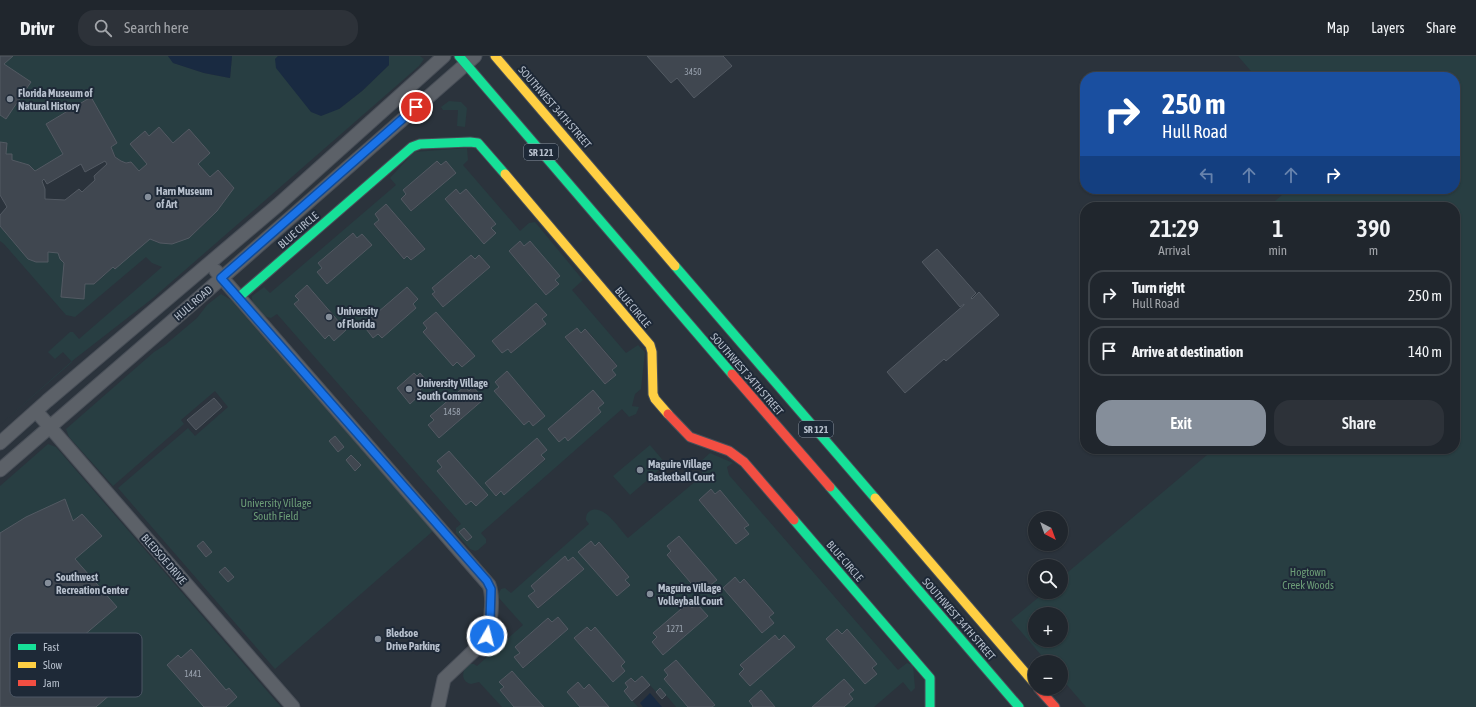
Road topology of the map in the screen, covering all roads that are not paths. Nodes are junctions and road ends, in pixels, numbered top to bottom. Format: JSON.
{"nodes":[{"id":1,"x":444,"y":56,"type":"edge"},
{"id":2,"x":495,"y":56,"type":"edge"},
{"id":3,"x":467,"y":59,"type":"edge"},
{"id":4,"x":210,"y":264,"type":"junction"},
{"id":5,"x":221,"y":278,"type":"junction"},
{"id":6,"x":238,"y":298,"type":"junction"},
{"id":7,"x":36,"y":411,"type":"junction"},
{"id":8,"x":49,"y":427,"type":"junction"},
{"id":9,"x":0,"y":443,"type":"edge"},
{"id":10,"x":0,"y":470,"type":"edge"},
{"id":11,"x":1028,"y":676,"type":"edge"},
{"id":12,"x":1044,"y":695,"type":"edge"},
{"id":13,"x":293,"y":707,"type":"edge"},
{"id":14,"x":438,"y":707,"type":"edge"},
{"id":15,"x":930,"y":707,"type":"edge"},
{"id":16,"x":1019,"y":707,"type":"edge"},
{"id":17,"x":1055,"y":707,"type":"edge"}],
"edges":[{"from":1,"to":4,"type":"street","name":"HULL ROAD"},
{"from":2,"to":11,"type":"main road","name":"SOUTHWEST 34TH STREET","number":"SR 121"},
{"from":3,"to":5,"type":"street","name":"HULL ROAD"},
{"from":3,"to":16,"type":"main road","name":"SOUTHWEST 34TH STREET","number":"SR 121"},
{"from":4,"to":5,"type":"street"},
{"from":4,"to":7,"type":"street","name":"HULL ROAD"},
{"from":5,"to":6,"type":"street"},
{"from":5,"to":8,"type":"street","name":"HULL ROAD"},
{"from":6,"to":14,"type":"street"},
{"from":6,"to":15,"type":"main road","name":"BLUE CIRCLE"},
{"from":7,"to":8,"type":"street","name":"BLEDSOE DRIVE"},
{"from":7,"to":9,"type":"street","name":"HULL ROAD"},
{"from":8,"to":10,"type":"street","name":"HULL ROAD"},
{"from":8,"to":13,"type":"street","name":"BLEDSOE DRIVE"},
{"from":12,"to":17,"type":"main road"}]}
